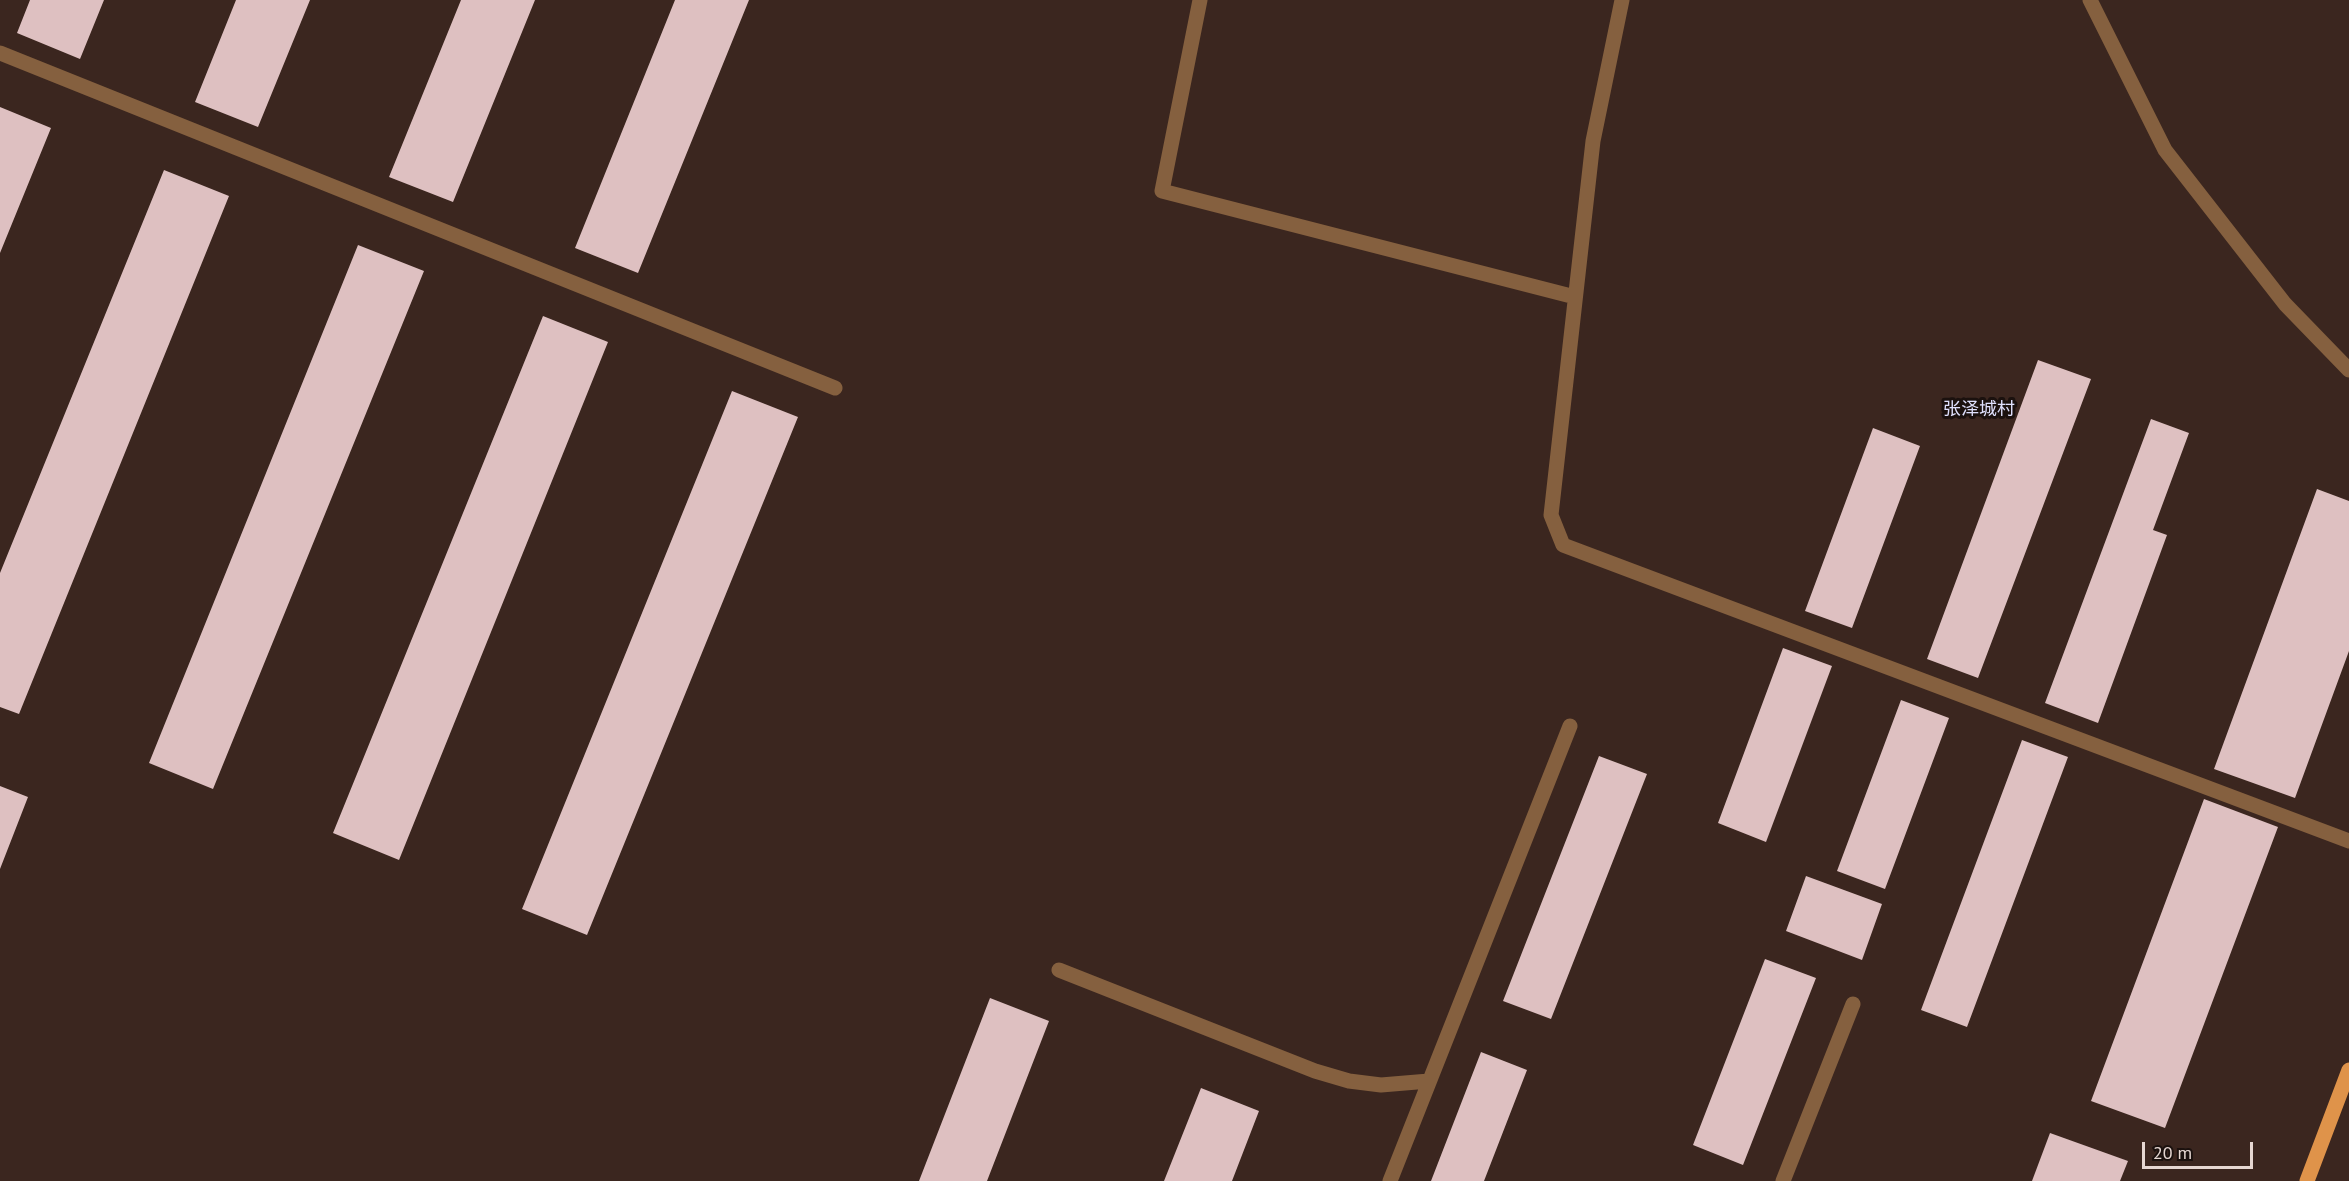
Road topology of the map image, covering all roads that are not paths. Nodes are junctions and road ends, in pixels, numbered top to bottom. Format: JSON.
{"nodes":[{"id":1,"x":1200,"y":0,"type":"edge"},
{"id":2,"x":1622,"y":0,"type":"edge"},
{"id":3,"x":2090,"y":0,"type":"edge"},
{"id":4,"x":0,"y":53,"type":"edge"},
{"id":5,"x":1575,"y":297,"type":"junction"},
{"id":6,"x":2349,"y":370,"type":"edge"},
{"id":7,"x":835,"y":388,"type":"dead end"},
{"id":8,"x":1570,"y":726,"type":"dead end"},
{"id":9,"x":2349,"y":841,"type":"edge"},
{"id":10,"x":1059,"y":970,"type":"dead end"},
{"id":11,"x":1853,"y":1004,"type":"dead end"},
{"id":12,"x":2349,"y":1070,"type":"edge"},
{"id":13,"x":1430,"y":1082,"type":"junction"},
{"id":14,"x":1390,"y":1181,"type":"edge"},
{"id":15,"x":1783,"y":1181,"type":"edge"},
{"id":16,"x":2307,"y":1181,"type":"edge"}],
"edges":[{"from":1,"to":5,"type":"street"},
{"from":2,"to":5,"type":"street"},
{"from":3,"to":6,"type":"street"},
{"from":4,"to":7,"type":"street"},
{"from":5,"to":9,"type":"street"},
{"from":8,"to":13,"type":"street"},
{"from":10,"to":13,"type":"street"},
{"from":11,"to":15,"type":"street"},
{"from":12,"to":16,"type":"main road"},
{"from":13,"to":14,"type":"street"}]}
